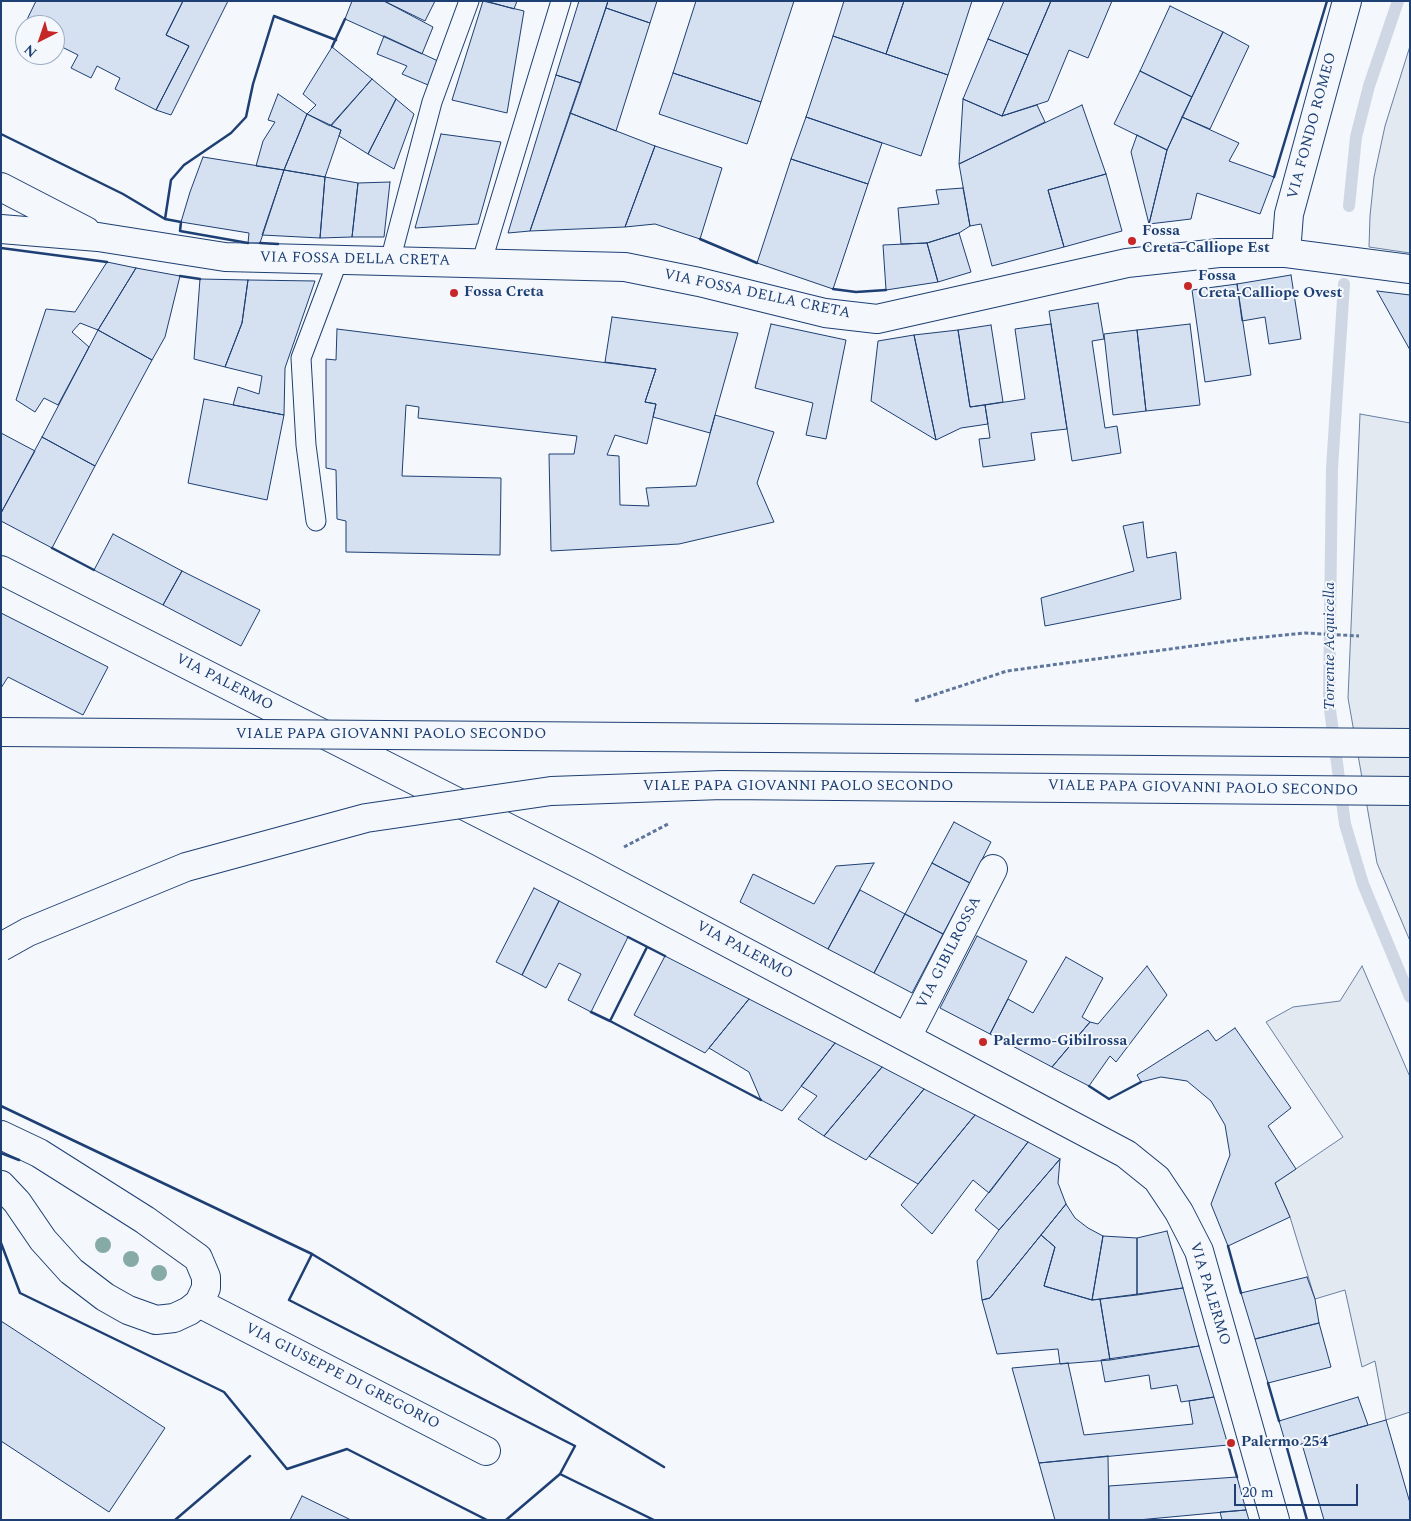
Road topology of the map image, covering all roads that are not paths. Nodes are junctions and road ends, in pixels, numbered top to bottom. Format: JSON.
{"nodes":[{"id":1,"x":469,"y":1,"type":"edge"},
{"id":2,"x":561,"y":1,"type":"edge"},
{"id":3,"x":1347,"y":1,"type":"edge"},
{"id":4,"x":1,"y":187,"type":"edge"},
{"id":5,"x":1,"y":228,"type":"edge"},
{"id":6,"x":98,"y":237,"type":"junction"},
{"id":7,"x":1286,"y":253,"type":"junction"},
{"id":8,"x":338,"y":260,"type":"junction"},
{"id":9,"x":390,"y":261,"type":"junction"},
{"id":10,"x":480,"y":264,"type":"junction"},
{"id":11,"x":1410,"y":269,"type":"edge"},
{"id":12,"x":316,"y":521,"type":"dead end"},
{"id":13,"x":1,"y":570,"type":"edge"},
{"id":14,"x":1,"y":732,"type":"edge"},
{"id":15,"x":1410,"y":743,"type":"edge"},
{"id":16,"x":1410,"y":791,"type":"edge"},
{"id":17,"x":993,"y":869,"type":"dead end"},
{"id":18,"x":1,"y":947,"type":"edge"},
{"id":19,"x":907,"y":1037,"type":"junction"},
{"id":20,"x":1,"y":1135,"type":"edge"},
{"id":21,"x":1,"y":1185,"type":"edge"},
{"id":22,"x":199,"y":1303,"type":"junction"},
{"id":23,"x":486,"y":1451,"type":"dead end"},
{"id":24,"x":1276,"y":1520,"type":"edge"}],
"edges":[{"from":1,"to":9,"type":"lane"},
{"from":2,"to":10,"type":"lane"},
{"from":3,"to":7,"type":"main road","name":"VIA FONDO ROMEO"},
{"from":4,"to":6,"type":"main road"},
{"from":5,"to":6,"type":"main road"},
{"from":6,"to":8,"type":"main road","name":"VIA FOSSA DELLA CRETA"},
{"from":7,"to":10,"type":"main road","name":"VIA FOSSA DELLA CRETA"},
{"from":7,"to":11,"type":"main road","name":"VIA FOSSA DELLA CRETA"},
{"from":8,"to":9,"type":"main road","name":"VIA FOSSA DELLA CRETA"},
{"from":8,"to":12,"type":"lane"},
{"from":9,"to":10,"type":"main road","name":"VIA FOSSA DELLA CRETA"},
{"from":13,"to":19,"type":"main road","name":"VIA PALERMO"},
{"from":14,"to":15,"type":"main road","name":"VIALE PAPA GIOVANNI PAOLO SECONDO","bridge":true},
{"from":16,"to":18,"type":"main road","name":"VIALE PAPA GIOVANNI PAOLO SECONDO","bridge":true},
{"from":17,"to":19,"type":"main road","name":"VIA GIBILROSSA"},
{"from":19,"to":24,"type":"main road","name":"VIA PALERMO"},
{"from":20,"to":22,"type":"main road"},
{"from":21,"to":22,"type":"main road"},
{"from":22,"to":23,"type":"main road","name":"VIA GIUSEPPE DI GREGORIO"}]}
